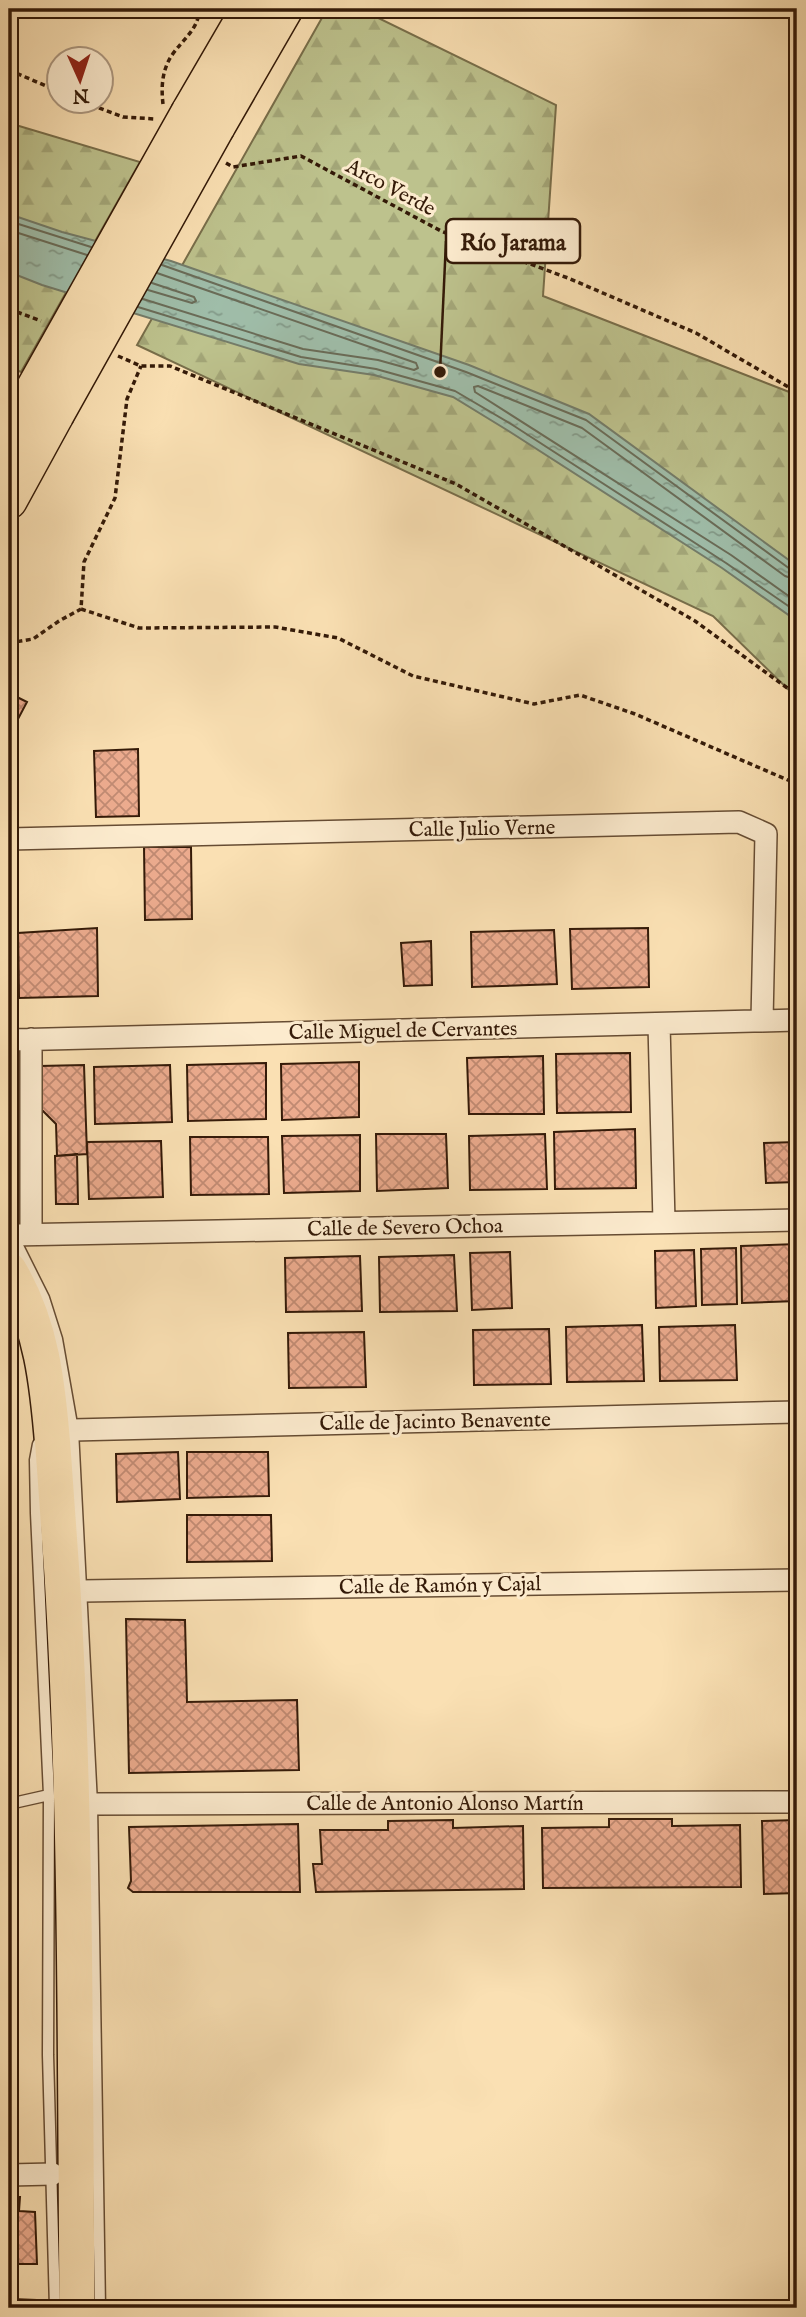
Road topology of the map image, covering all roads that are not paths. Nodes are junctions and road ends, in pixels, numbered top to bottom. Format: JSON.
{"nodes":[{"id":1,"x":249,"y":9,"type":"edge"},
{"id":2,"x":285,"y":9,"type":"edge"},
{"id":3,"x":191,"y":125,"type":"junction"},
{"id":4,"x":42,"y":406,"type":"junction"},
{"id":5,"x":9,"y":435,"type":"edge"},
{"id":6,"x":9,"y":501,"type":"edge"},
{"id":7,"x":9,"y":839,"type":"edge"},
{"id":8,"x":797,"y":1020,"type":"edge"},
{"id":9,"x":762,"y":1021,"type":"junction"},
{"id":10,"x":659,"y":1024,"type":"junction"},
{"id":11,"x":31,"y":1039,"type":"junction"},
{"id":12,"x":9,"y":1040,"type":"edge"},
{"id":13,"x":797,"y":1220,"type":"edge"},
{"id":14,"x":664,"y":1222,"type":"junction"},
{"id":15,"x":17,"y":1233,"type":"edge"},
{"id":16,"x":9,"y":1270,"type":"edge"},
{"id":17,"x":797,"y":1412,"type":"edge"},
{"id":18,"x":61,"y":1421,"type":"junction"},
{"id":19,"x":797,"y":1580,"type":"edge"},
{"id":20,"x":82,"y":1591,"type":"junction"},
{"id":21,"x":49,"y":1796,"type":"junction"},
{"id":22,"x":797,"y":1802,"type":"edge"},
{"id":23,"x":9,"y":1804,"type":"edge"},
{"id":24,"x":92,"y":1804,"type":"junction"},
{"id":25,"x":52,"y":2174,"type":"junction"},
{"id":26,"x":9,"y":2175,"type":"edge"},
{"id":27,"x":55,"y":2308,"type":"edge"},
{"id":28,"x":77,"y":2308,"type":"edge"},
{"id":29,"x":100,"y":2308,"type":"edge"}],
"edges":[{"from":1,"to":3,"type":"main road"},
{"from":2,"to":3,"type":"main road"},
{"from":3,"to":4,"type":"main road","bridge":true},
{"from":4,"to":5,"type":"main road"},
{"from":4,"to":6,"type":"main road"},
{"from":7,"to":9,"type":"street","name":"Calle Julio Verne"},
{"from":8,"to":9,"type":"street","name":"Calle Miguel de Cervantes"},
{"from":9,"to":10,"type":"street","name":"Calle Miguel de Cervantes"},
{"from":10,"to":11,"type":"street","name":"Calle Miguel de Cervantes"},
{"from":10,"to":14,"type":"street"},
{"from":11,"to":12,"type":"street","name":"Calle Miguel de Cervantes"},
{"from":11,"to":15,"type":"street"},
{"from":13,"to":14,"type":"street","name":"Calle de Severo Ochoa"},
{"from":14,"to":15,"type":"street","name":"Calle de Severo Ochoa"},
{"from":15,"to":18,"type":"lane"},
{"from":16,"to":18,"type":"main road"},
{"from":17,"to":18,"type":"street","name":"Calle de Jacinto Benavente"},
{"from":18,"to":20,"type":"lane"},
{"from":18,"to":21,"type":"lane"},
{"from":18,"to":28,"type":"main road"},
{"from":19,"to":20,"type":"street","name":"Calle de Ramón y Cajal"},
{"from":20,"to":24,"type":"lane"},
{"from":21,"to":23,"type":"lane"},
{"from":21,"to":25,"type":"lane"},
{"from":22,"to":24,"type":"street","name":"Calle de Antonio Alonso Martín"},
{"from":24,"to":29,"type":"lane"},
{"from":25,"to":26,"type":"street"},
{"from":25,"to":27,"type":"lane"}]}
